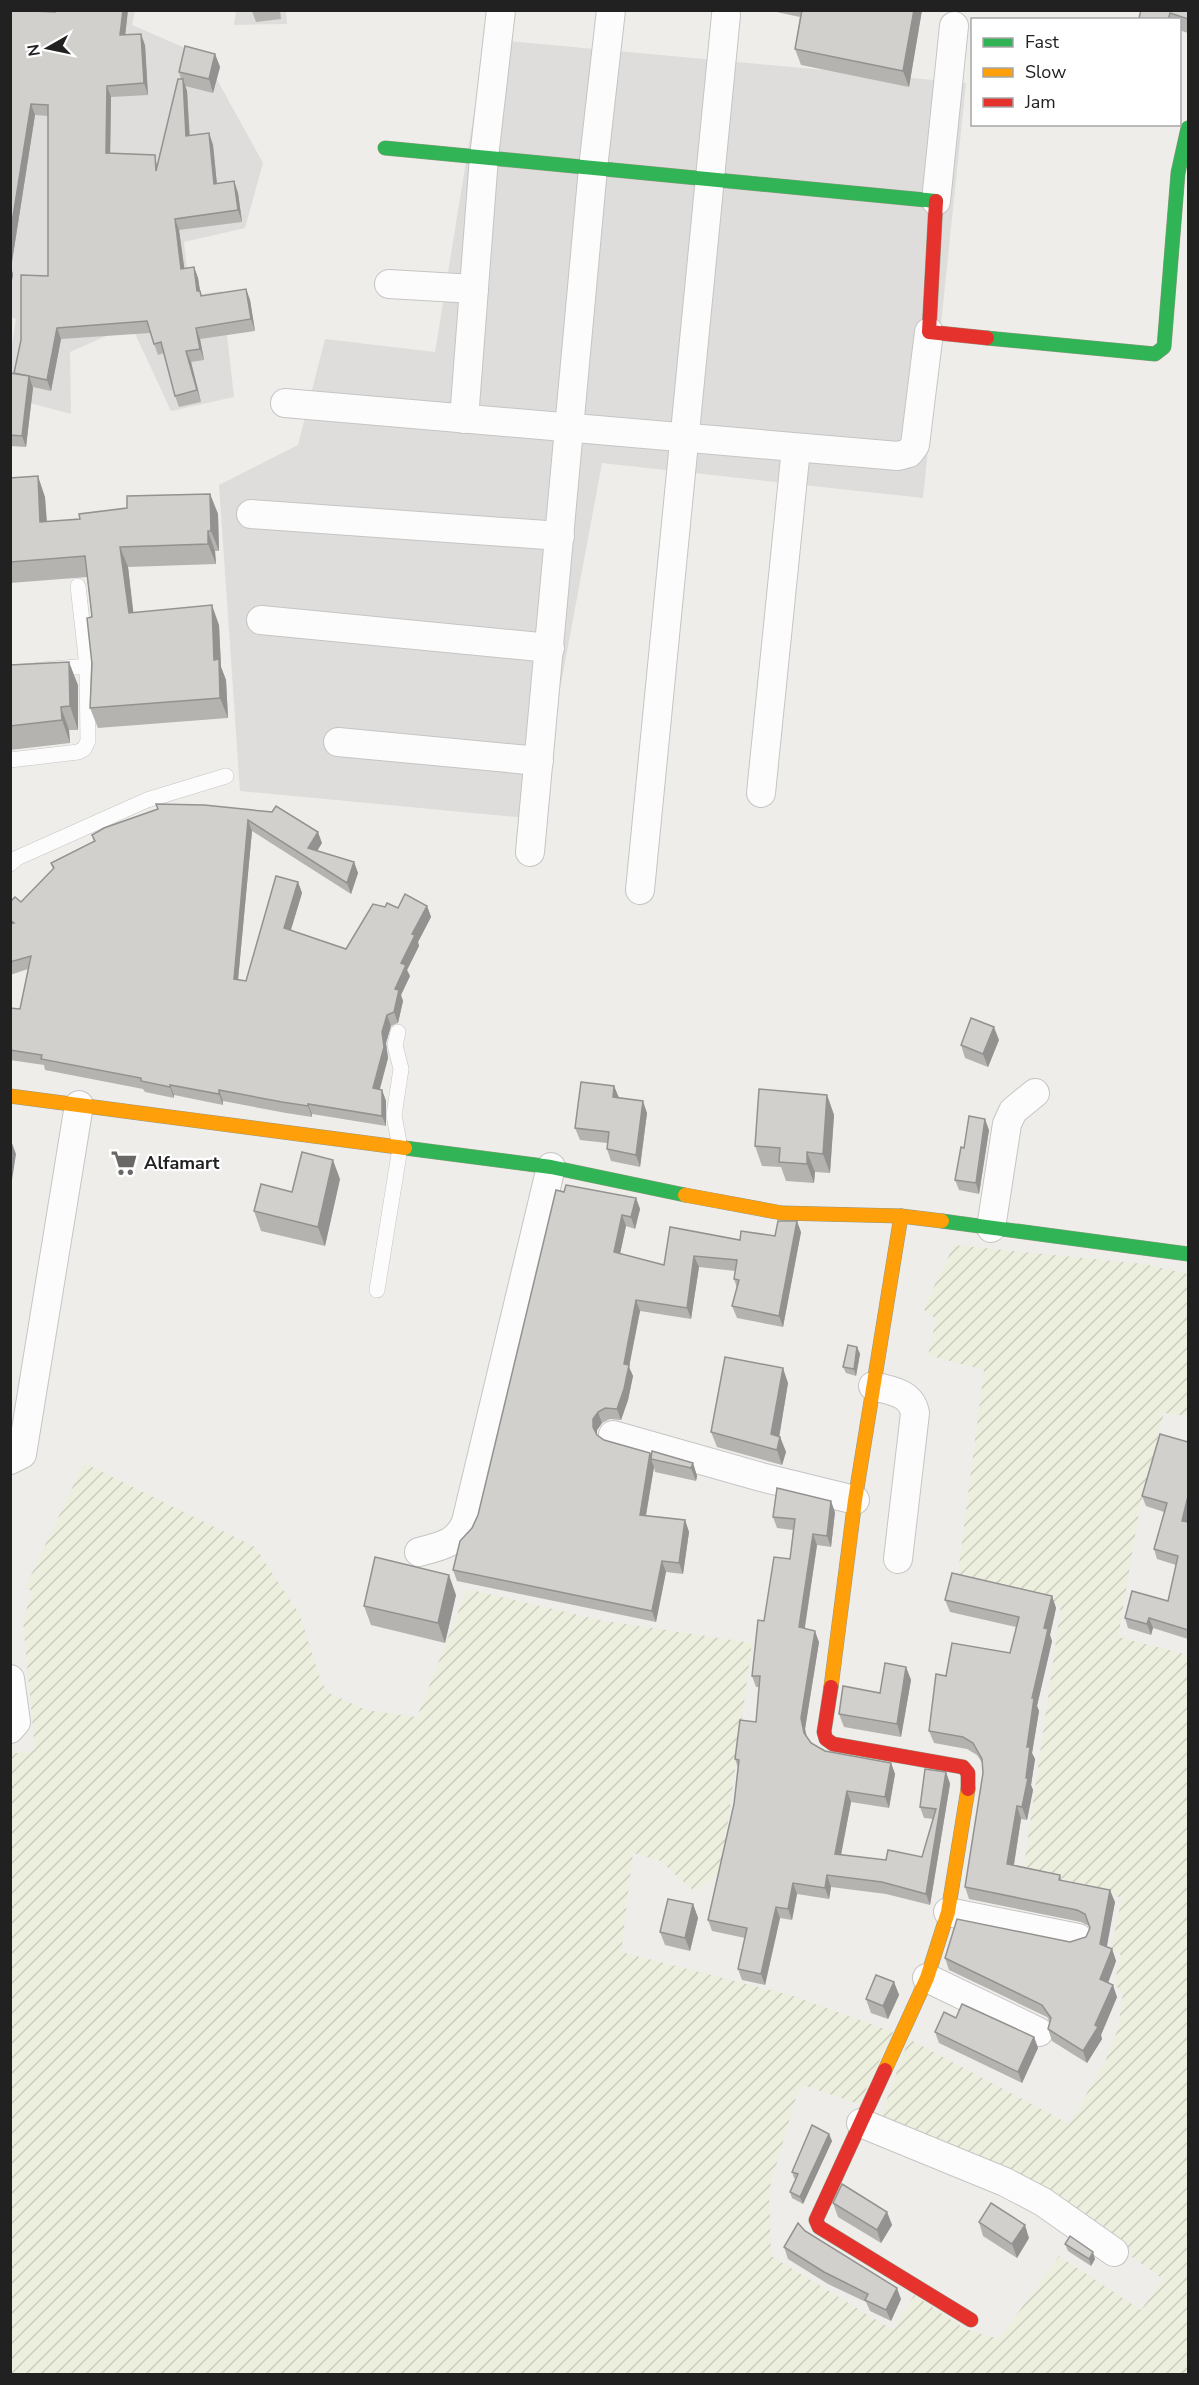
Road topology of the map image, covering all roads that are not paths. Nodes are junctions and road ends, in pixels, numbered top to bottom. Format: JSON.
{"nodes":[{"id":1,"x":501,"y":10,"type":"edge"},
{"id":2,"x":611,"y":10,"type":"edge"},
{"id":3,"x":726,"y":15,"type":"dead end"},
{"id":4,"x":954,"y":26,"type":"dead end"},
{"id":5,"x":1188,"y":129,"type":"edge"},
{"id":6,"x":385,"y":148,"type":"dead end"},
{"id":7,"x":484,"y":157,"type":"junction"},
{"id":8,"x":593,"y":168,"type":"junction"},
{"id":9,"x":708,"y":178,"type":"junction"},
{"id":10,"x":936,"y":201,"type":"junction"},
{"id":11,"x":389,"y":284,"type":"dead end"},
{"id":12,"x":474,"y":289,"type":"junction"},
{"id":13,"x":929,"y":332,"type":"junction"},
{"id":14,"x":285,"y":403,"type":"dead end"},
{"id":15,"x":464,"y":419,"type":"junction"},
{"id":16,"x":570,"y":429,"type":"junction"},
{"id":17,"x":684,"y":438,"type":"junction"},
{"id":18,"x":796,"y":448,"type":"junction"},
{"id":19,"x":250,"y":514,"type":"dead end"},
{"id":20,"x":560,"y":536,"type":"junction"},
{"id":21,"x":78,"y":586,"type":"dead end"},
{"id":22,"x":261,"y":620,"type":"dead end"},
{"id":23,"x":549,"y":648,"type":"junction"},
{"id":24,"x":87,"y":666,"type":"junction"},
{"id":25,"x":10,"y":673,"type":"edge"},
{"id":26,"x":338,"y":742,"type":"dead end"},
{"id":27,"x":10,"y":760,"type":"edge"},
{"id":28,"x":539,"y":761,"type":"junction"},
{"id":29,"x":226,"y":776,"type":"dead end"},
{"id":30,"x":761,"y":793,"type":"dead end"},
{"id":31,"x":531,"y":852,"type":"dead end"},
{"id":32,"x":10,"y":864,"type":"edge"},
{"id":33,"x":640,"y":890,"type":"dead end"},
{"id":34,"x":398,"y":1032,"type":"dead end"},
{"id":35,"x":1035,"y":1093,"type":"dead end"},
{"id":36,"x":10,"y":1096,"type":"edge"},
{"id":37,"x":79,"y":1105,"type":"junction"},
{"id":38,"x":400,"y":1148,"type":"junction"},
{"id":39,"x":551,"y":1167,"type":"junction"},
{"id":40,"x":901,"y":1216,"type":"junction"},
{"id":41,"x":992,"y":1228,"type":"junction"},
{"id":42,"x":1188,"y":1254,"type":"edge"},
{"id":43,"x":377,"y":1290,"type":"dead end"},
{"id":44,"x":873,"y":1386,"type":"junction"},
{"id":45,"x":613,"y":1435,"type":"dead end"},
{"id":46,"x":10,"y":1460,"type":"edge"},
{"id":47,"x":855,"y":1500,"type":"junction"},
{"id":48,"x":419,"y":1552,"type":"dead end"},
{"id":49,"x":898,"y":1558,"type":"dead end"},
{"id":50,"x":10,"y":1679,"type":"edge"},
{"id":51,"x":10,"y":1730,"type":"edge"},
{"id":52,"x":948,"y":1912,"type":"junction"},
{"id":53,"x":1078,"y":1938,"type":"edge"},
{"id":54,"x":927,"y":1978,"type":"junction"},
{"id":55,"x":1039,"y":2032,"type":"dead end"},
{"id":56,"x":861,"y":2123,"type":"junction"},
{"id":57,"x":1114,"y":2252,"type":"dead end"},
{"id":58,"x":971,"y":2320,"type":"dead end"}],
"edges":[{"from":1,"to":7,"type":"street"},
{"from":2,"to":8,"type":"street"},
{"from":3,"to":9,"type":"street"},
{"from":4,"to":10,"type":"street"},
{"from":5,"to":13,"type":"street"},
{"from":6,"to":7,"type":"street"},
{"from":7,"to":8,"type":"street"},
{"from":7,"to":12,"type":"street"},
{"from":8,"to":9,"type":"street"},
{"from":8,"to":16,"type":"street"},
{"from":9,"to":10,"type":"street"},
{"from":9,"to":17,"type":"street"},
{"from":10,"to":13,"type":"street"},
{"from":11,"to":12,"type":"street"},
{"from":12,"to":15,"type":"street"},
{"from":13,"to":18,"type":"street"},
{"from":14,"to":15,"type":"street"},
{"from":15,"to":16,"type":"street"},
{"from":16,"to":17,"type":"street"},
{"from":16,"to":20,"type":"street"},
{"from":17,"to":18,"type":"street"},
{"from":17,"to":33,"type":"street"},
{"from":18,"to":30,"type":"street"},
{"from":19,"to":20,"type":"street"},
{"from":20,"to":23,"type":"street"},
{"from":21,"to":24,"type":"lane"},
{"from":22,"to":23,"type":"street"},
{"from":23,"to":28,"type":"street"},
{"from":24,"to":25,"type":"lane"},
{"from":24,"to":27,"type":"lane"},
{"from":26,"to":28,"type":"street"},
{"from":28,"to":31,"type":"street"},
{"from":29,"to":32,"type":"lane"},
{"from":34,"to":38,"type":"lane"},
{"from":35,"to":41,"type":"street"},
{"from":36,"to":37,"type":"street"},
{"from":37,"to":38,"type":"street"},
{"from":37,"to":46,"type":"street"},
{"from":38,"to":39,"type":"street"},
{"from":38,"to":43,"type":"lane"},
{"from":39,"to":40,"type":"street"},
{"from":39,"to":48,"type":"street"},
{"from":40,"to":41,"type":"street"},
{"from":40,"to":44,"type":"street"},
{"from":41,"to":42,"type":"street"},
{"from":44,"to":47,"type":"street"},
{"from":44,"to":49,"type":"street"},
{"from":45,"to":47,"type":"street"},
{"from":47,"to":52,"type":"street"},
{"from":50,"to":51,"type":"street"},
{"from":52,"to":53,"type":"street"},
{"from":52,"to":54,"type":"street"},
{"from":54,"to":55,"type":"street"},
{"from":54,"to":56,"type":"street"},
{"from":56,"to":57,"type":"street"},
{"from":56,"to":58,"type":"street"}]}
